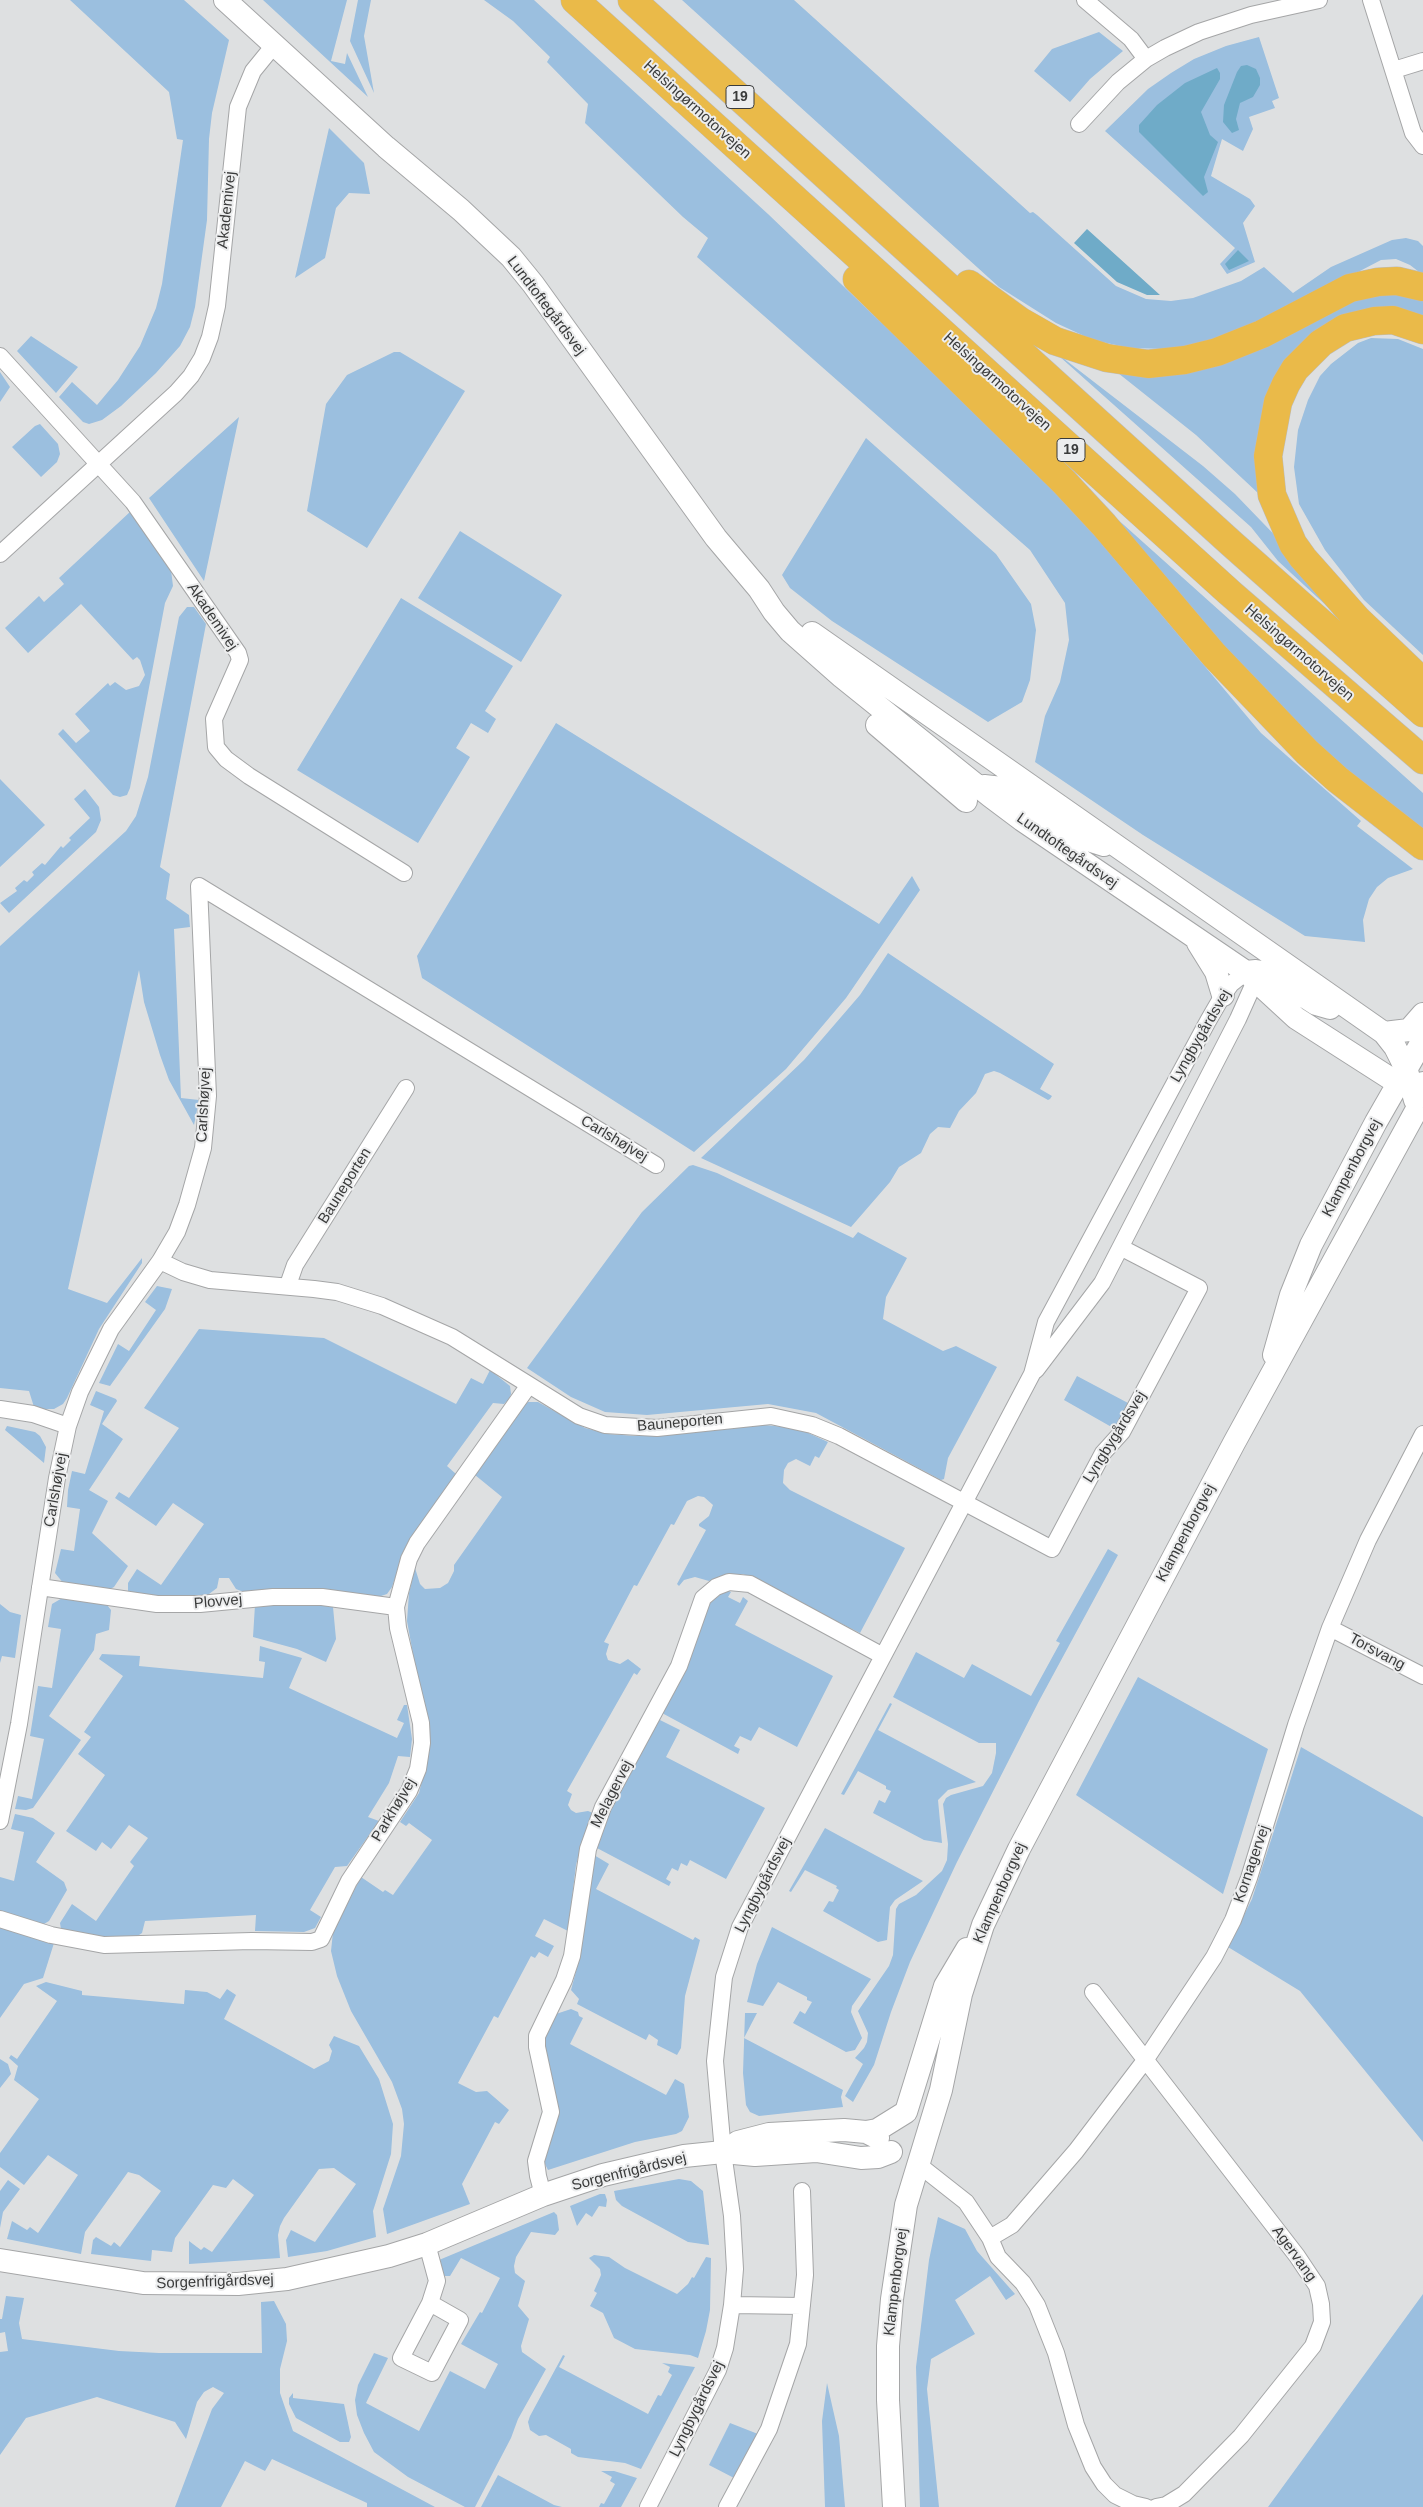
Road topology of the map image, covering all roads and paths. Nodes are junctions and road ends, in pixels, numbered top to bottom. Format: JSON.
{"nodes":[{"id":1,"x":225,"y":0,"type":"edge"},
{"id":2,"x":575,"y":0,"type":"edge"},
{"id":3,"x":632,"y":0,"type":"edge"},
{"id":4,"x":1085,"y":0,"type":"edge"},
{"id":5,"x":1319,"y":0,"type":"edge"},
{"id":6,"x":1371,"y":0,"type":"edge"},
{"id":7,"x":1267,"y":6,"type":"edge"},
{"id":8,"x":275,"y":44,"type":"junction"},
{"id":9,"x":1146,"y":59,"type":"junction"},
{"id":10,"x":1423,"y":61,"type":"edge"},
{"id":11,"x":1394,"y":70,"type":"junction"},
{"id":12,"x":1079,"y":124,"type":"dead end"},
{"id":13,"x":724,"y":135,"type":"junction"},
{"id":14,"x":1423,"y":146,"type":"edge"},
{"id":15,"x":847,"y":194,"type":"junction"},
{"id":16,"x":1423,"y":287,"type":"edge"},
{"id":17,"x":1423,"y":330,"type":"edge"},
{"id":18,"x":0,"y":356,"type":"edge"},
{"id":19,"x":100,"y":463,"type":"junction"},
{"id":20,"x":0,"y":554,"type":"edge"},
{"id":21,"x":759,"y":589,"type":"junction"},
{"id":22,"x":1423,"y":682,"type":"edge"},
{"id":23,"x":1423,"y":714,"type":"edge"},
{"id":24,"x":1423,"y":760,"type":"edge"},
{"id":25,"x":972,"y":794,"type":"junction"},
{"id":26,"x":1423,"y":846,"type":"edge"},
{"id":27,"x":1128,"y":854,"type":"junction"},
{"id":28,"x":404,"y":873,"type":"dead end"},
{"id":29,"x":1195,"y":938,"type":"junction"},
{"id":30,"x":1253,"y":940,"type":"junction"},
{"id":31,"x":1252,"y":975,"type":"junction"},
{"id":32,"x":1223,"y":995,"type":"junction"},
{"id":33,"x":1356,"y":1012,"type":"junction"},
{"id":34,"x":1423,"y":1014,"type":"edge"},
{"id":35,"x":1384,"y":1033,"type":"junction"},
{"id":36,"x":1423,"y":1040,"type":"edge"},
{"id":37,"x":406,"y":1088,"type":"dead end"},
{"id":38,"x":1413,"y":1089,"type":"edge"},
{"id":39,"x":656,"y":1165,"type":"dead end"},
{"id":40,"x":1122,"y":1248,"type":"junction"},
{"id":41,"x":160,"y":1261,"type":"junction"},
{"id":42,"x":288,"y":1285,"type":"junction"},
{"id":43,"x":1032,"y":1374,"type":"junction"},
{"id":44,"x":529,"y":1384,"type":"junction"},
{"id":45,"x":1265,"y":1387,"type":"junction"},
{"id":46,"x":0,"y":1410,"type":"edge"},
{"id":47,"x":68,"y":1426,"type":"junction"},
{"id":48,"x":1423,"y":1434,"type":"edge"},
{"id":49,"x":964,"y":1503,"type":"junction"},
{"id":50,"x":40,"y":1587,"type":"junction"},
{"id":51,"x":396,"y":1607,"type":"junction"},
{"id":52,"x":1330,"y":1628,"type":"junction"},
{"id":53,"x":883,"y":1656,"type":"junction"},
{"id":54,"x":1423,"y":1676,"type":"edge"},
{"id":55,"x":0,"y":1820,"type":"edge"},
{"id":56,"x":0,"y":1918,"type":"edge"},
{"id":57,"x":983,"y":1925,"type":"junction"},
{"id":58,"x":1093,"y":1992,"type":"dead end"},
{"id":59,"x":1146,"y":2059,"type":"junction"},
{"id":60,"x":866,"y":2132,"type":"junction"},
{"id":61,"x":722,"y":2152,"type":"junction"},
{"id":62,"x":891,"y":2152,"type":"junction"},
{"id":63,"x":919,"y":2164,"type":"junction"},
{"id":64,"x":802,"y":2191,"type":"dead end"},
{"id":65,"x":543,"y":2195,"type":"junction"},
{"id":66,"x":990,"y":2238,"type":"junction"},
{"id":67,"x":427,"y":2244,"type":"junction"},
{"id":68,"x":0,"y":2260,"type":"edge"},
{"id":69,"x":430,"y":2303,"type":"dead end"},
{"id":70,"x":732,"y":2305,"type":"junction"},
{"id":71,"x":802,"y":2306,"type":"junction"},
{"id":72,"x":648,"y":2507,"type":"edge"},
{"id":73,"x":726,"y":2507,"type":"edge"},
{"id":74,"x":894,"y":2507,"type":"edge"},
{"id":75,"x":1146,"y":2507,"type":"edge"},
{"id":76,"x":1156,"y":2507,"type":"edge"}],
"edges":[{"from":1,"to":8,"type":"street","name":"Lundtoftegårdsvej"},
{"from":2,"to":13,"type":"highway","name":"Helsingørmotorvejen","number":"19"},
{"from":3,"to":15,"type":"highway","number":"19"},
{"from":4,"to":9,"type":"street"},
{"from":5,"to":7,"type":"street"},
{"from":6,"to":11,"type":"street"},
{"from":7,"to":9,"type":"street"},
{"from":8,"to":19,"type":"street","name":"Akademivej"},
{"from":8,"to":21,"type":"street","name":"Lundtoftegårdsvej"},
{"from":9,"to":12,"type":"street"},
{"from":10,"to":11,"type":"street"},
{"from":11,"to":14,"type":"street"},
{"from":13,"to":24,"type":"highway","name":"Helsingørmotorvejen","number":"19"},
{"from":13,"to":26,"type":"highway"},
{"from":15,"to":16,"type":"highway"},
{"from":15,"to":23,"type":"highway","number":"19"},
{"from":17,"to":22,"type":"highway"},
{"from":18,"to":19,"type":"street"},
{"from":19,"to":20,"type":"street","name":"Akademivej"},
{"from":19,"to":28,"type":"street","name":"Akademivej"},
{"from":21,"to":25,"type":"street","name":"Lundtoftegårdsvej"},
{"from":21,"to":27,"type":"street","name":"Lundtoftegårdsvej"},
{"from":25,"to":27,"type":"street"},
{"from":25,"to":29,"type":"street","name":"Lundtoftegårdsvej"},
{"from":27,"to":30,"type":"street","name":"Lundtoftegårdsvej"},
{"from":29,"to":31,"type":"street","name":"Lundtoftegårdsvej"},
{"from":29,"to":32,"type":"street"},
{"from":30,"to":31,"type":"street"},
{"from":30,"to":33,"type":"street","name":"Lundtoftegårdsvej"},
{"from":31,"to":32,"type":"street","name":"Lyngbygårdsvej"},
{"from":31,"to":33,"type":"street"},
{"from":31,"to":38,"type":"street","name":"Lundtoftegårdsvej"},
{"from":31,"to":40,"type":"street","name":"Lyngbygårdsvej"},
{"from":32,"to":43,"type":"street","name":"Lyngbygårdsvej"},
{"from":33,"to":35,"type":"street","name":"Lundtoftegårdsvej"},
{"from":34,"to":35,"type":"street"},
{"from":35,"to":38,"type":"street","name":"Lundtoftegårdsvej"},
{"from":36,"to":38,"type":"street","name":"Klampenborgvej"},
{"from":37,"to":42,"type":"street","name":"Bauneporten"},
{"from":38,"to":45,"type":"street","name":"Klampenborgvej"},
{"from":38,"to":45,"type":"street","name":"Klampenborgvej"},
{"from":39,"to":41,"type":"street","name":"Carlshøjvej"},
{"from":40,"to":43,"type":"street","name":"Lyngbygårdsvej"},
{"from":40,"to":49,"type":"street","name":"Lyngbygårdsvej"},
{"from":41,"to":42,"type":"street","name":"Bauneporten"},
{"from":41,"to":47,"type":"street","name":"Carlshøjvej"},
{"from":42,"to":44,"type":"street","name":"Bauneporten"},
{"from":43,"to":49,"type":"street","name":"Lyngbygårdsvej"},
{"from":44,"to":49,"type":"street","name":"Bauneporten"},
{"from":44,"to":51,"type":"street","name":"Parkhøjvej"},
{"from":45,"to":57,"type":"street","name":"Klampenborgvej"},
{"from":46,"to":47,"type":"street"},
{"from":47,"to":50,"type":"street","name":"Carlshøjvej"},
{"from":48,"to":52,"type":"street","name":"Kornagervej"},
{"from":49,"to":53,"type":"street","name":"Lyngbygårdsvej"},
{"from":50,"to":51,"type":"street","name":"Plovvej"},
{"from":50,"to":55,"type":"street","name":"Carlshøjvej"},
{"from":51,"to":56,"type":"street","name":"Parkhøjvej"},
{"from":52,"to":54,"type":"street","name":"Torsvang"},
{"from":52,"to":59,"type":"street","name":"Kornagervej"},
{"from":53,"to":61,"type":"street","name":"Lyngbygårdsvej"},
{"from":53,"to":65,"type":"street","name":"Melagervej"},
{"from":57,"to":60,"type":"street"},
{"from":57,"to":63,"type":"street","name":"Klampenborgvej"},
{"from":58,"to":59,"type":"street","name":"Agervang"},
{"from":59,"to":66,"type":"street","name":"Kornagervej"},
{"from":59,"to":76,"type":"street","name":"Agervang"},
{"from":60,"to":61,"type":"street","name":"Sorgenfrigårdsvej"},
{"from":60,"to":62,"type":"street"},
{"from":61,"to":62,"type":"street","name":"Sorgenfrigårdsvej"},
{"from":61,"to":65,"type":"street","name":"Sorgenfrigårdsvej"},
{"from":61,"to":70,"type":"street","name":"Lyngbygårdsvej"},
{"from":62,"to":63,"type":"street"},
{"from":63,"to":66,"type":"street"},
{"from":63,"to":74,"type":"street","name":"Klampenborgvej"},
{"from":64,"to":71,"type":"street"},
{"from":65,"to":67,"type":"street","name":"Sorgenfrigårdsvej"},
{"from":66,"to":75,"type":"street"},
{"from":67,"to":68,"type":"street","name":"Sorgenfrigårdsvej"},
{"from":67,"to":69,"type":"street"},
{"from":70,"to":71,"type":"street"},
{"from":70,"to":72,"type":"street","name":"Lyngbygårdsvej"},
{"from":71,"to":73,"type":"street"}]}
